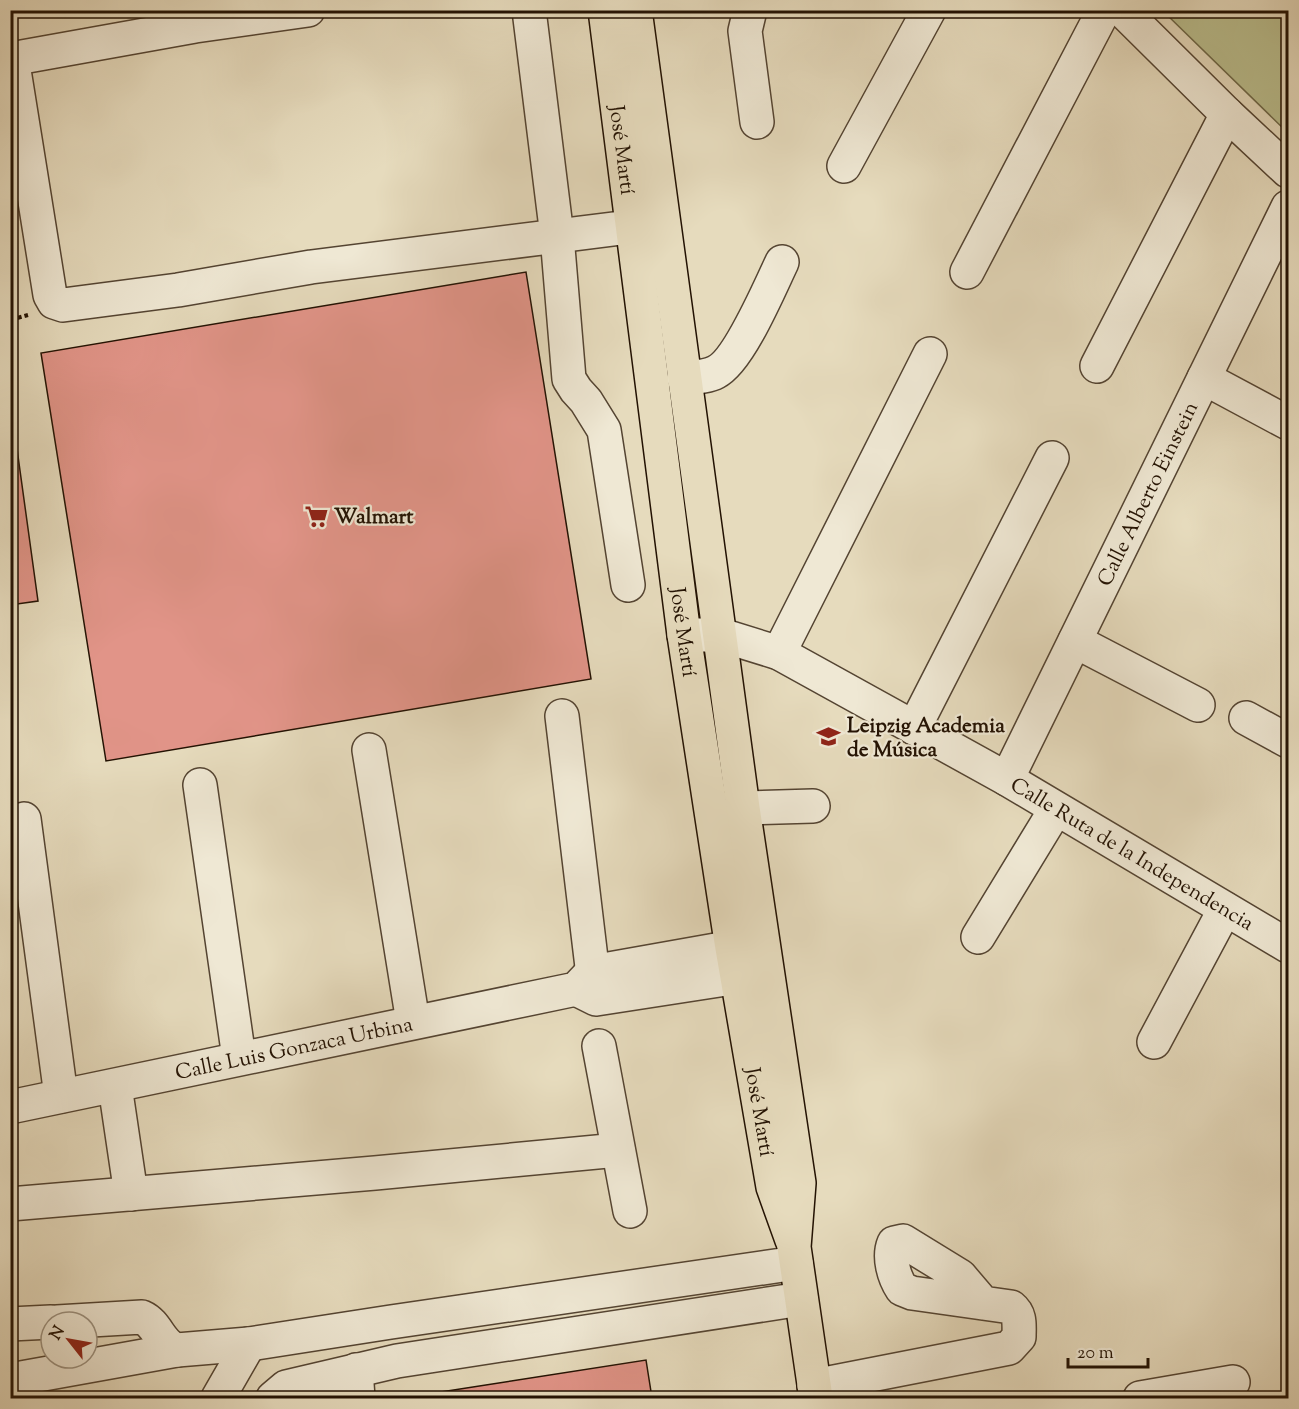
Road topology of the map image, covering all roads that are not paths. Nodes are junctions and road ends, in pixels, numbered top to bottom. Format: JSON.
{"nodes":[{"id":1,"x":308,"y":10,"type":"edge"},
{"id":2,"x":529,"y":10,"type":"edge"},
{"id":3,"x":605,"y":10,"type":"edge"},
{"id":4,"x":750,"y":10,"type":"edge"},
{"id":5,"x":929,"y":10,"type":"edge"},
{"id":6,"x":1104,"y":10,"type":"edge"},
{"id":7,"x":1122,"y":10,"type":"edge"},
{"id":8,"x":640,"y":17,"type":"edge"},
{"id":9,"x":133,"y":24,"type":"edge"},
{"id":10,"x":1227,"y":114,"type":"junction"},
{"id":11,"x":757,"y":122,"type":"dead end"},
{"id":12,"x":844,"y":166,"type":"dead end"},
{"id":13,"x":1288,"y":171,"type":"edge"},
{"id":14,"x":1288,"y":207,"type":"edge"},
{"id":15,"x":648,"y":225,"type":"junction"},
{"id":16,"x":556,"y":236,"type":"junction"},
{"id":17,"x":782,"y":262,"type":"dead end"},
{"id":18,"x":967,"y":272,"type":"dead end"},
{"id":19,"x":930,"y":354,"type":"dead end"},
{"id":20,"x":1096,"y":366,"type":"dead end"},
{"id":21,"x":684,"y":378,"type":"junction"},
{"id":22,"x":1204,"y":378,"type":"junction"},
{"id":23,"x":1288,"y":423,"type":"edge"},
{"id":24,"x":1052,"y":458,"type":"dead end"},
{"id":25,"x":628,"y":585,"type":"dead end"},
{"id":26,"x":684,"y":635,"type":"junction"},
{"id":27,"x":721,"y":635,"type":"junction"},
{"id":28,"x":1075,"y":641,"type":"junction"},
{"id":29,"x":779,"y":653,"type":"junction"},
{"id":30,"x":1198,"y":705,"type":"dead end"},
{"id":31,"x":562,"y":716,"type":"dead end"},
{"id":32,"x":1246,"y":718,"type":"dead end"},
{"id":33,"x":914,"y":728,"type":"junction"},
{"id":34,"x":1288,"y":741,"type":"edge"},
{"id":35,"x":369,"y":750,"type":"dead end"},
{"id":36,"x":1007,"y":779,"type":"junction"},
{"id":37,"x":200,"y":785,"type":"dead end"},
{"id":38,"x":813,"y":806,"type":"dead end"},
{"id":39,"x":743,"y":808,"type":"junction"},
{"id":40,"x":1056,"y":809,"type":"junction"},
{"id":41,"x":24,"y":819,"type":"dead end"},
{"id":42,"x":1225,"y":909,"type":"junction"},
{"id":43,"x":978,"y":937,"type":"dead end"},
{"id":44,"x":1288,"y":946,"type":"edge"},
{"id":45,"x":750,"y":960,"type":"junction"},
{"id":46,"x":588,"y":987,"type":"junction"},
{"id":47,"x":413,"y":1022,"type":"junction"},
{"id":48,"x":1154,"y":1042,"type":"dead end"},
{"id":49,"x":599,"y":1046,"type":"dead end"},
{"id":50,"x":238,"y":1058,"type":"junction"},
{"id":51,"x":115,"y":1086,"type":"junction"},
{"id":52,"x":61,"y":1096,"type":"junction"},
{"id":53,"x":10,"y":1107,"type":"edge"},
{"id":54,"x":618,"y":1150,"type":"junction"},
{"id":55,"x":131,"y":1194,"type":"junction"},
{"id":56,"x":10,"y":1204,"type":"edge"},
{"id":57,"x":630,"y":1211,"type":"dead end"},
{"id":58,"x":795,"y":1255,"type":"junction"},
{"id":59,"x":801,"y":1299,"type":"junction"},
{"id":60,"x":984,"y":1303,"type":"dead end"},
{"id":61,"x":420,"y":1318,"type":"junction"},
{"id":62,"x":99,"y":1320,"type":"edge"},
{"id":63,"x":39,"y":1323,"type":"edge"},
{"id":64,"x":10,"y":1324,"type":"edge"},
{"id":65,"x":249,"y":1344,"type":"junction"},
{"id":66,"x":177,"y":1350,"type":"junction"},
{"id":67,"x":426,"y":1356,"type":"junction"},
{"id":68,"x":10,"y":1380,"type":"edge"},
{"id":69,"x":1233,"y":1382,"type":"dead end"},
{"id":70,"x":357,"y":1384,"type":"edge"},
{"id":71,"x":815,"y":1392,"type":"edge"},
{"id":72,"x":218,"y":1398,"type":"edge"},
{"id":73,"x":273,"y":1398,"type":"edge"},
{"id":74,"x":1140,"y":1398,"type":"edge"}],
"edges":[{"from":1,"to":9,"type":"street"},
{"from":2,"to":16,"type":"street"},
{"from":3,"to":15,"type":"main road","name":"José Martí"},
{"from":4,"to":11,"type":"street"},
{"from":5,"to":12,"type":"street"},
{"from":6,"to":18,"type":"street"},
{"from":7,"to":10,"type":"street"},
{"from":8,"to":15,"type":"main road","name":"José Martí"},
{"from":9,"to":16,"type":"street"},
{"from":10,"to":13,"type":"street"},
{"from":10,"to":20,"type":"street"},
{"from":14,"to":22,"type":"street","name":"Calle Alberto Einstein"},
{"from":15,"to":16,"type":"street"},
{"from":15,"to":21,"type":"main road","name":"José Martí"},
{"from":15,"to":26,"type":"main road","name":"José Martí"},
{"from":16,"to":25,"type":"street"},
{"from":17,"to":21,"type":"street"},
{"from":19,"to":29,"type":"street"},
{"from":21,"to":27,"type":"main road","name":"José Martí"},
{"from":22,"to":23,"type":"street"},
{"from":22,"to":28,"type":"street","name":"Calle Alberto Einstein"},
{"from":24,"to":33,"type":"street"},
{"from":26,"to":27,"type":"street","name":"Calle Ruta de la Independencia"},
{"from":26,"to":45,"type":"main road","name":"José Martí"},
{"from":27,"to":29,"type":"street","name":"Calle Ruta de la Independencia"},
{"from":27,"to":39,"type":"main road","name":"José Martí"},
{"from":28,"to":30,"type":"street"},
{"from":28,"to":36,"type":"street","name":"Calle Alberto Einstein"},
{"from":29,"to":33,"type":"street","name":"Calle Ruta de la Independencia"},
{"from":31,"to":46,"type":"street"},
{"from":32,"to":34,"type":"street"},
{"from":33,"to":36,"type":"street","name":"Calle Ruta de la Independencia"},
{"from":35,"to":47,"type":"street"},
{"from":36,"to":40,"type":"street","name":"Calle Ruta de la Independencia"},
{"from":37,"to":50,"type":"street"},
{"from":38,"to":39,"type":"street"},
{"from":39,"to":45,"type":"main road","name":"José Martí"},
{"from":40,"to":42,"type":"street","name":"Calle Ruta de la Independencia"},
{"from":40,"to":43,"type":"street"},
{"from":41,"to":52,"type":"street"},
{"from":42,"to":44,"type":"street","name":"Calle Ruta de la Independencia"},
{"from":42,"to":48,"type":"street"},
{"from":45,"to":46,"type":"street","name":"Calle Luis Gonzaca Urbina"},
{"from":45,"to":58,"type":"main road","name":"José Martí"},
{"from":46,"to":47,"type":"street","name":"Calle Luis Gonzaca Urbina"},
{"from":47,"to":50,"type":"street","name":"Calle Luis Gonzaca Urbina"},
{"from":49,"to":54,"type":"street"},
{"from":50,"to":51,"type":"street","name":"Calle Luis Gonzaca Urbina"},
{"from":51,"to":52,"type":"street","name":"Calle Luis Gonzaca Urbina"},
{"from":51,"to":55,"type":"street"},
{"from":52,"to":53,"type":"street","name":"Calle Luis Gonzaca Urbina"},
{"from":54,"to":55,"type":"street"},
{"from":54,"to":57,"type":"street"},
{"from":55,"to":56,"type":"street"},
{"from":58,"to":59,"type":"main road","name":"José Martí"},
{"from":58,"to":61,"type":"street"},
{"from":59,"to":67,"type":"street"},
{"from":59,"to":71,"type":"main road","name":"José Martí"},
{"from":60,"to":71,"type":"street"},
{"from":61,"to":65,"type":"street"},
{"from":61,"to":67,"type":"street"},
{"from":62,"to":66,"type":"street"},
{"from":63,"to":64,"type":"street"},
{"from":65,"to":66,"type":"street"},
{"from":65,"to":72,"type":"street"},
{"from":66,"to":68,"type":"street"},
{"from":67,"to":70,"type":"street"},
{"from":69,"to":74,"type":"street"},
{"from":70,"to":73,"type":"street"}]}
